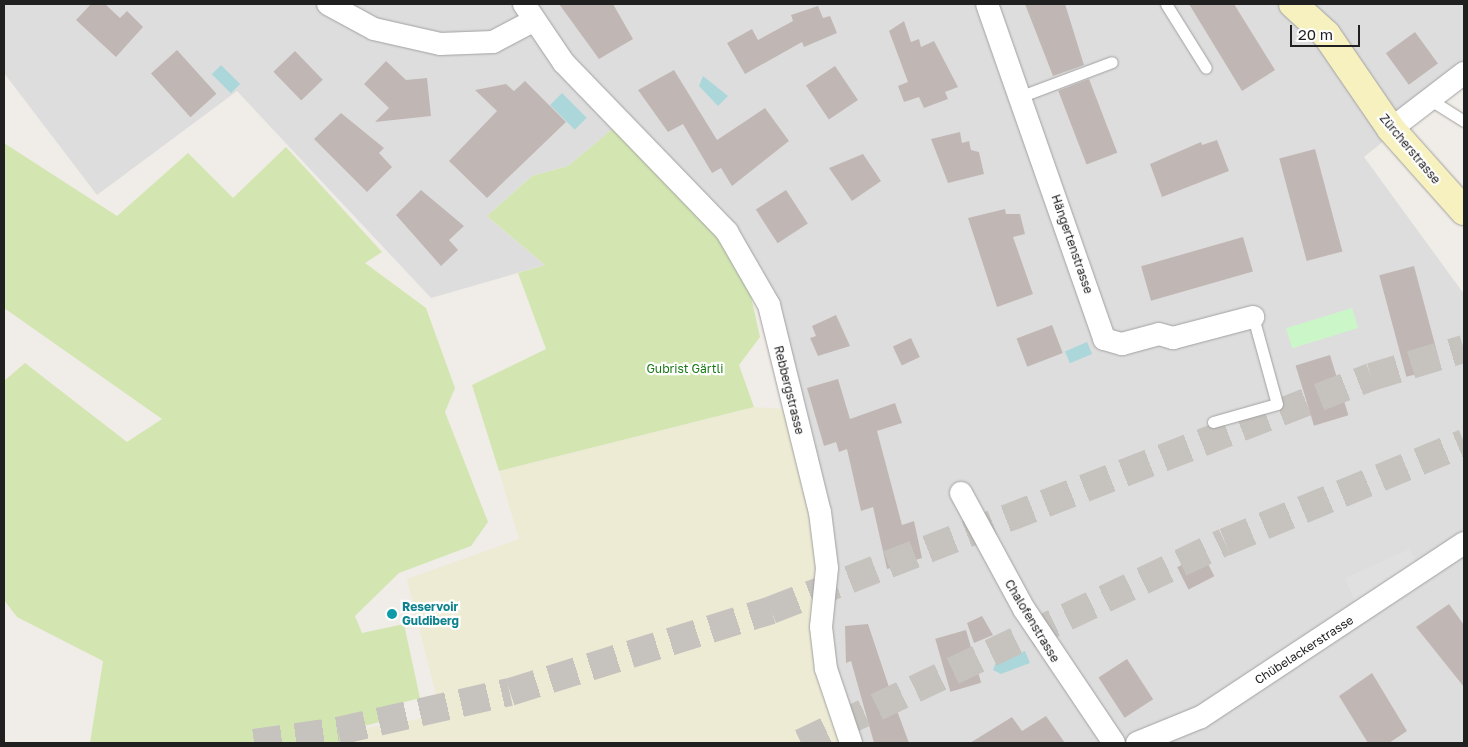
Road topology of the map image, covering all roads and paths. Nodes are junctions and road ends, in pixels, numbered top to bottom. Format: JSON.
{"nodes":[{"id":1,"x":328,"y":4,"type":"edge"},
{"id":2,"x":987,"y":4,"type":"edge"},
{"id":3,"x":1166,"y":4,"type":"edge"},
{"id":4,"x":1293,"y":4,"type":"edge"},
{"id":5,"x":1318,"y":4,"type":"edge"},
{"id":6,"x":529,"y":13,"type":"edge"},
{"id":7,"x":1326,"y":34,"type":"junction"},
{"id":8,"x":1112,"y":62,"type":"dead end"},
{"id":9,"x":1206,"y":68,"type":"dead end"},
{"id":10,"x":1464,"y":73,"type":"edge"},
{"id":11,"x":1019,"y":96,"type":"junction"},
{"id":12,"x":1430,"y":99,"type":"junction"},
{"id":13,"x":1464,"y":121,"type":"edge"},
{"id":14,"x":1391,"y":129,"type":"junction"},
{"id":15,"x":1464,"y":211,"type":"edge"},
{"id":16,"x":1253,"y":317,"type":"joint"},
{"id":17,"x":1213,"y":422,"type":"dead end"},
{"id":18,"x":961,"y":493,"type":"dead end"},
{"id":19,"x":1464,"y":543,"type":"edge"},
{"id":20,"x":851,"y":743,"type":"edge"},
{"id":21,"x":1114,"y":743,"type":"edge"},
{"id":22,"x":1137,"y":743,"type":"edge"}],
"edges":[{"from":1,"to":6,"type":"street"},
{"from":2,"to":11,"type":"street","name":"Hängertenstrasse"},
{"from":3,"to":9,"type":"lane"},
{"from":4,"to":7,"type":"main road","name":"Zürcherstrasse"},
{"from":5,"to":7,"type":"main road","name":"Zürcherstrasse"},
{"from":6,"to":20,"type":"street","name":"Rebbergstrasse"},
{"from":7,"to":14,"type":"main road","name":"Zürcherstrasse"},
{"from":8,"to":11,"type":"lane"},
{"from":10,"to":12,"type":"street"},
{"from":11,"to":16,"type":"street","name":"Hängertenstrasse"},
{"from":12,"to":13,"type":"lane"},
{"from":12,"to":14,"type":"street"},
{"from":14,"to":15,"type":"main road","name":"Zürcherstrasse"},
{"from":16,"to":17,"type":"lane"},
{"from":18,"to":21,"type":"street","name":"Chalofenstrasse"},
{"from":19,"to":22,"type":"street","name":"Chübelackerstrasse"}]}
